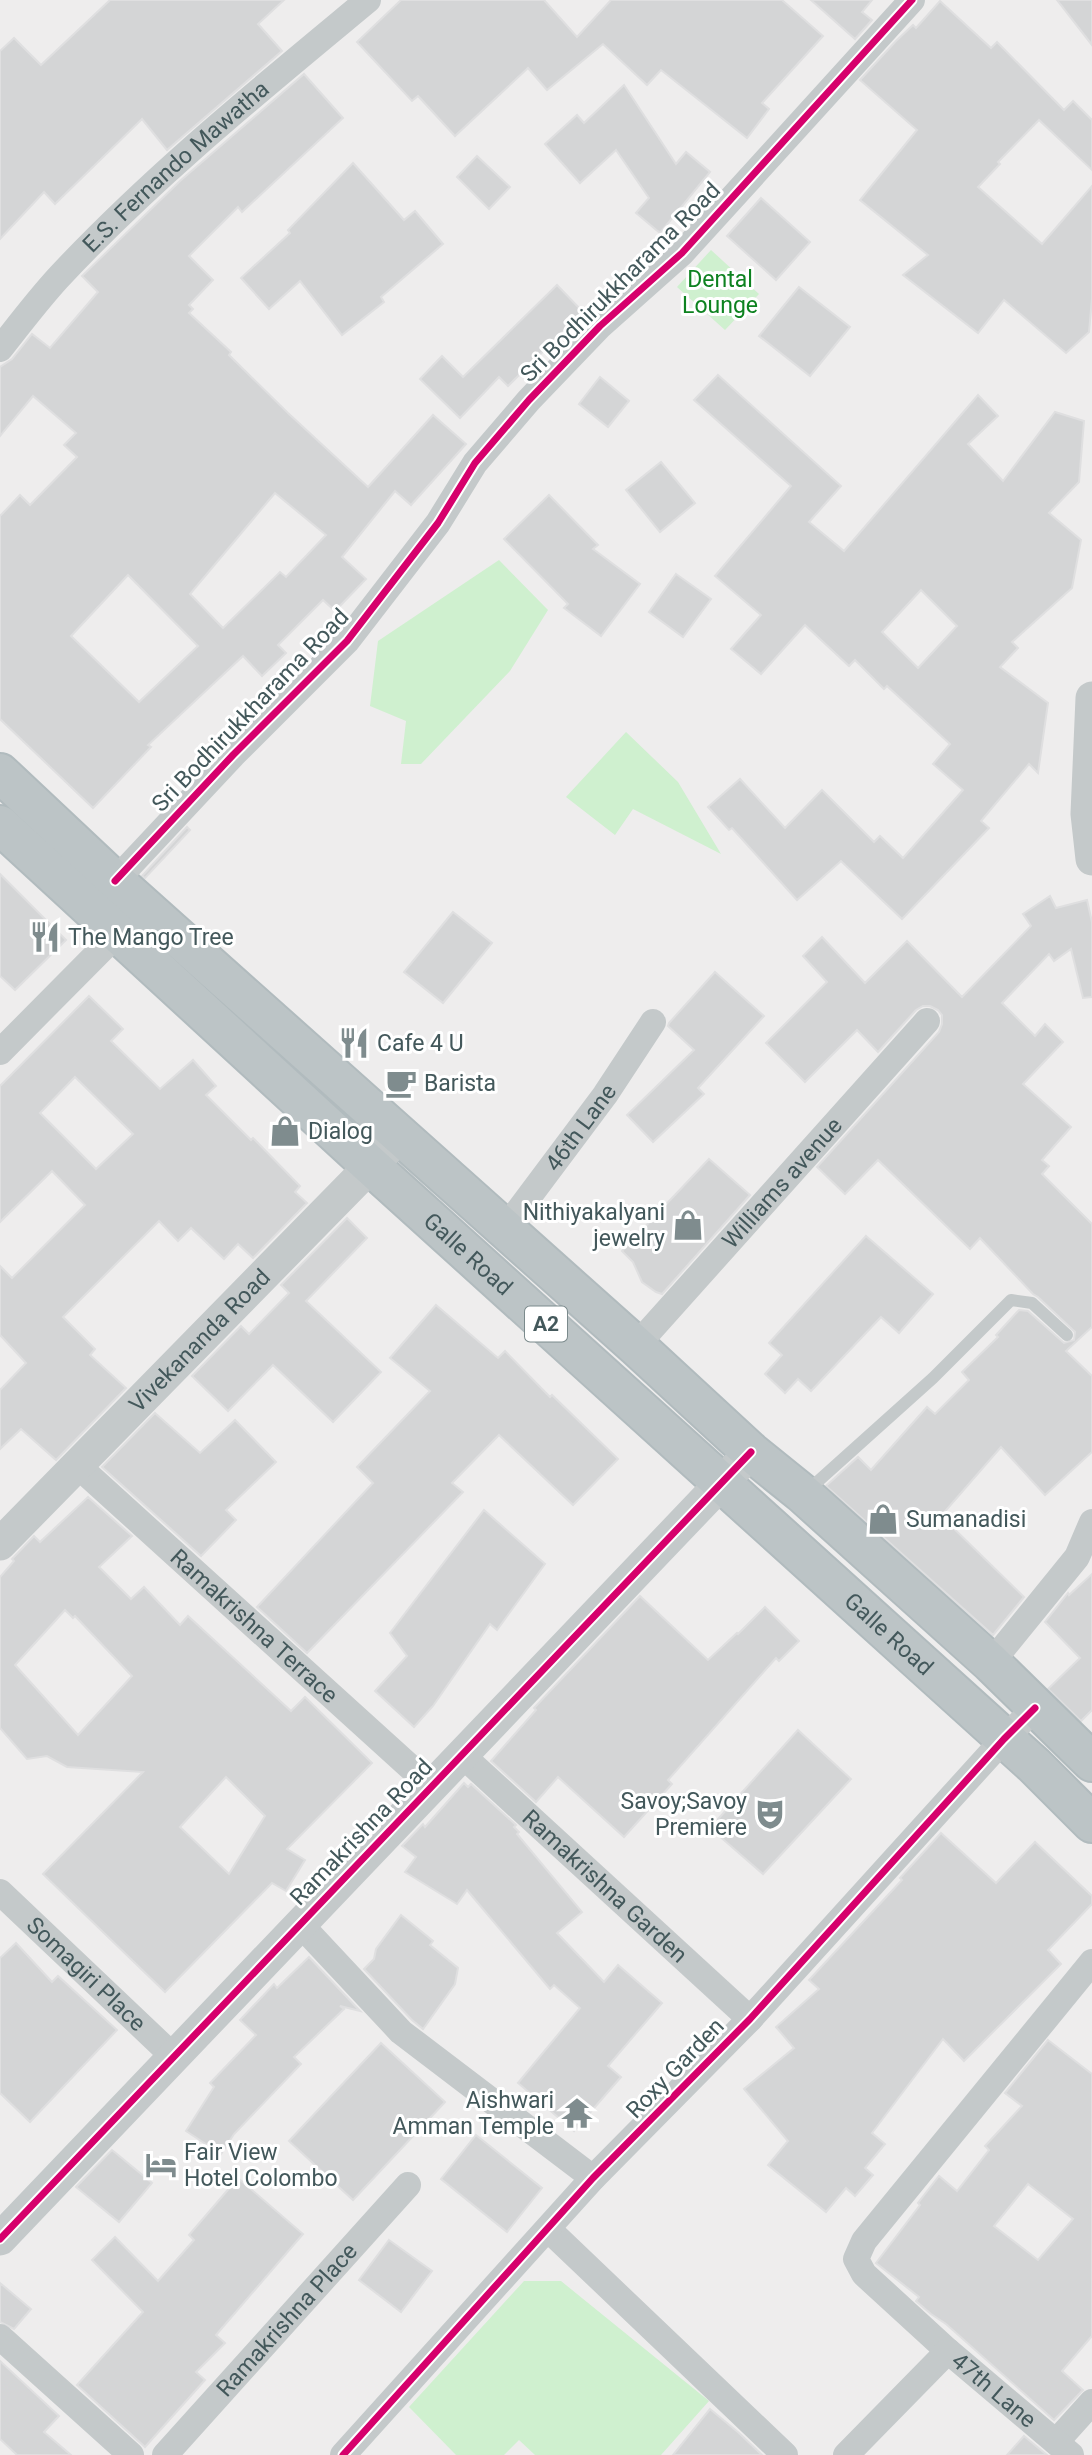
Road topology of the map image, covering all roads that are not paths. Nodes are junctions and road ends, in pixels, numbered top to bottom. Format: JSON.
{"nodes":[{"id":1,"x":368,"y":0,"type":"edge"},
{"id":2,"x":912,"y":0,"type":"edge"},
{"id":3,"x":0,"y":349,"type":"edge"},
{"id":4,"x":1092,"y":698,"type":"edge"},
{"id":5,"x":0,"y":773,"type":"edge"},
{"id":6,"x":0,"y":825,"type":"edge"},
{"id":7,"x":1092,"y":859,"type":"edge"},
{"id":8,"x":115,"y":881,"type":"junction"},
{"id":9,"x":117,"y":933,"type":"junction"},
{"id":10,"x":927,"y":1021,"type":"dead end"},
{"id":11,"x":653,"y":1022,"type":"dead end"},
{"id":12,"x":0,"y":1052,"type":"edge"},
{"id":13,"x":400,"y":1136,"type":"junction"},
{"id":14,"x":370,"y":1166,"type":"junction"},
{"id":15,"x":504,"y":1230,"type":"junction"},
{"id":16,"x":1067,"y":1335,"type":"dead end"},
{"id":17,"x":636,"y":1346,"type":"junction"},
{"id":18,"x":751,"y":1452,"type":"junction"},
{"id":19,"x":78,"y":1466,"type":"junction"},
{"id":20,"x":721,"y":1482,"type":"junction"},
{"id":21,"x":803,"y":1494,"type":"junction"},
{"id":22,"x":1092,"y":1522,"type":"edge"},
{"id":23,"x":0,"y":1544,"type":"edge"},
{"id":24,"x":991,"y":1663,"type":"junction"},
{"id":25,"x":1035,"y":1708,"type":"junction"},
{"id":26,"x":1004,"y":1739,"type":"junction"},
{"id":27,"x":462,"y":1755,"type":"junction"},
{"id":28,"x":1092,"y":1762,"type":"edge"},
{"id":29,"x":432,"y":1786,"type":"junction"},
{"id":30,"x":1092,"y":1823,"type":"edge"},
{"id":31,"x":0,"y":1892,"type":"edge"},
{"id":32,"x":300,"y":1924,"type":"junction"},
{"id":33,"x":1092,"y":1962,"type":"edge"},
{"id":34,"x":750,"y":2019,"type":"junction"},
{"id":35,"x":174,"y":2057,"type":"junction"},
{"id":36,"x":593,"y":2178,"type":"junction"},
{"id":37,"x":408,"y":2185,"type":"dead end"},
{"id":38,"x":4,"y":2226,"type":"edge"},
{"id":39,"x":548,"y":2229,"type":"junction"},
{"id":40,"x":0,"y":2337,"type":"edge"},
{"id":41,"x":948,"y":2351,"type":"junction"},
{"id":42,"x":1092,"y":2402,"type":"edge"},
{"id":43,"x":1063,"y":2449,"type":"edge"},
{"id":44,"x":131,"y":2455,"type":"edge"},
{"id":45,"x":165,"y":2455,"type":"edge"},
{"id":46,"x":343,"y":2455,"type":"edge"},
{"id":47,"x":785,"y":2455,"type":"edge"},
{"id":48,"x":846,"y":2455,"type":"edge"}],
"edges":[{"from":1,"to":3,"type":"street","name":"E.S. Fernando Mawatha"},
{"from":2,"to":8,"type":"street","name":"Sri Bodhirukkharama Road"},
{"from":4,"to":7,"type":"street"},
{"from":5,"to":8,"type":"highway","name":"Galle Road","number":"A2"},
{"from":6,"to":9,"type":"highway","name":"Galle Road","number":"A2"},
{"from":8,"to":13,"type":"highway","name":"Galle Road","number":"A2"},
{"from":9,"to":12,"type":"street"},
{"from":9,"to":14,"type":"highway","name":"Galle Road","number":"A2"},
{"from":10,"to":17,"type":"street","name":"Williams avenue"},
{"from":11,"to":15,"type":"street","name":"46th Lane"},
{"from":13,"to":14,"type":"street","name":"Vivekananda Road"},
{"from":13,"to":15,"type":"highway","name":"Galle Road","number":"A2"},
{"from":14,"to":19,"type":"street","name":"Vivekananda Road"},
{"from":14,"to":20,"type":"highway","name":"Galle Road","number":"A2"},
{"from":15,"to":17,"type":"highway","name":"Galle Road","number":"A2"},
{"from":16,"to":21,"type":"lane"},
{"from":17,"to":18,"type":"highway","name":"Galle Road","number":"A2"},
{"from":18,"to":20,"type":"street","name":"Ramakrishna Road"},
{"from":18,"to":21,"type":"highway","name":"Galle Road","number":"A2"},
{"from":19,"to":23,"type":"street","name":"Vivekananda Road"},
{"from":19,"to":29,"type":"street","name":"Ramakrishna Terrace"},
{"from":20,"to":26,"type":"highway","name":"Galle Road","number":"A2"},
{"from":20,"to":27,"type":"street","name":"Ramakrishna Road"},
{"from":21,"to":24,"type":"highway","name":"Galle Road","number":"A2"},
{"from":22,"to":24,"type":"street"},
{"from":24,"to":25,"type":"highway","name":"Galle Road","number":"A2"},
{"from":25,"to":26,"type":"street","name":"Roxy Garden"},
{"from":25,"to":28,"type":"highway","name":"Galle Road","number":"A2"},
{"from":26,"to":30,"type":"highway","name":"Galle Road","number":"A2"},
{"from":26,"to":34,"type":"street","name":"Roxy Garden"},
{"from":27,"to":29,"type":"street","name":"Ramakrishna Road"},
{"from":27,"to":34,"type":"street","name":"Ramakrishna Garden"},
{"from":29,"to":32,"type":"street","name":"Ramakrishna Road"},
{"from":31,"to":35,"type":"street","name":"Somagiri Place"},
{"from":32,"to":35,"type":"street","name":"Ramakrishna Road"},
{"from":32,"to":36,"type":"street"},
{"from":33,"to":41,"type":"street"},
{"from":34,"to":36,"type":"street","name":"Roxy Garden"},
{"from":35,"to":38,"type":"street","name":"Ramakrishna Road"},
{"from":36,"to":39,"type":"street","name":"Roxy Garden"},
{"from":37,"to":45,"type":"street","name":"Ramakrishna Place"},
{"from":39,"to":46,"type":"street","name":"Roxy Garden"},
{"from":39,"to":47,"type":"street"},
{"from":40,"to":44,"type":"street"},
{"from":41,"to":43,"type":"street","name":"47th Lane"},
{"from":41,"to":48,"type":"street","name":"47th Lane"},
{"from":42,"to":43,"type":"street","name":"47th Lane"}]}
